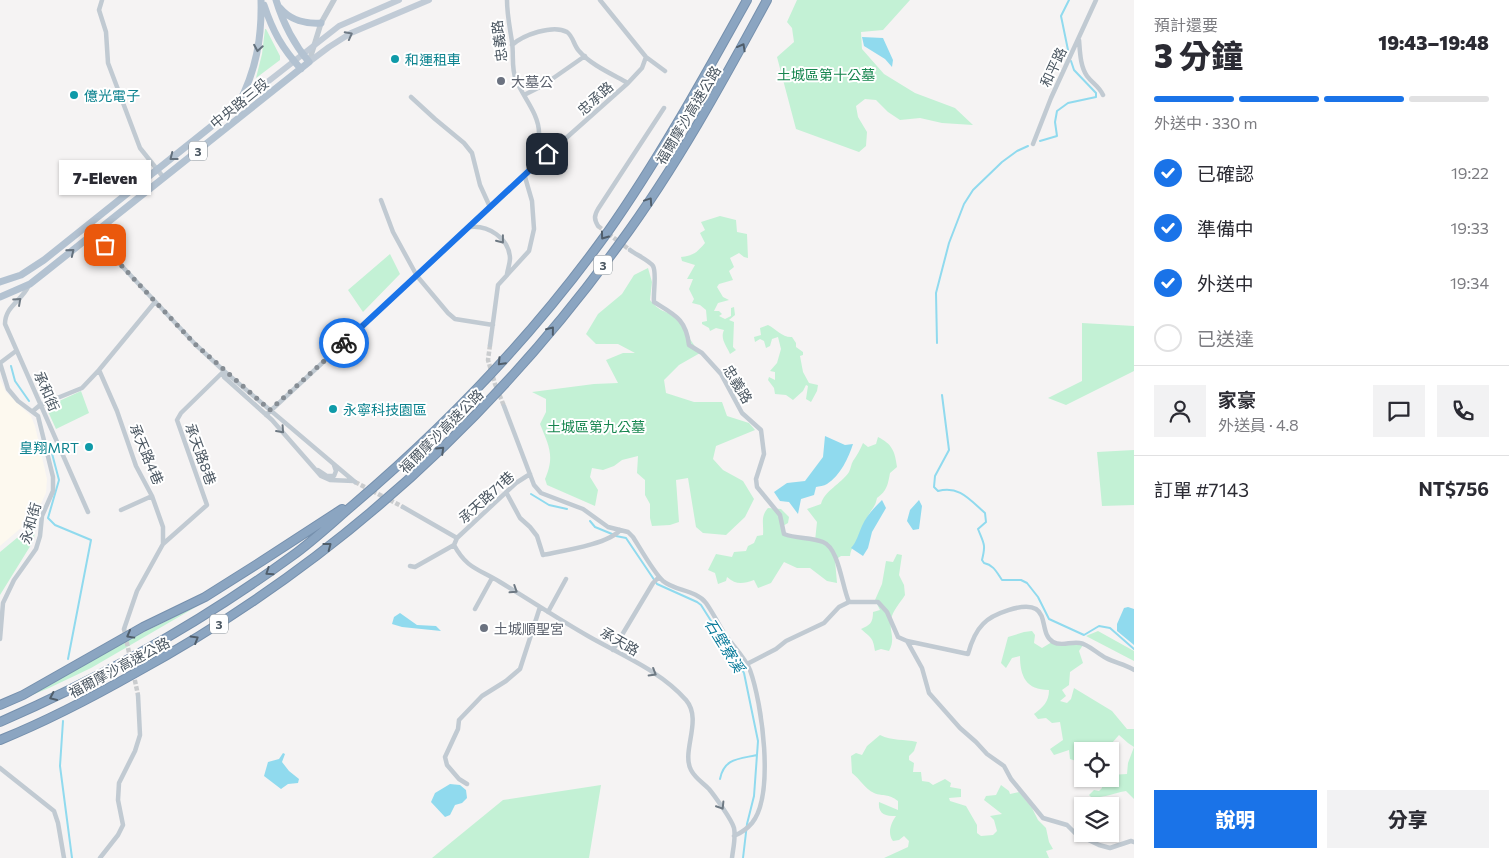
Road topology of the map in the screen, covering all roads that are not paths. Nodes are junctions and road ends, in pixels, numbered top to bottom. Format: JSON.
{"nodes":[{"id":1,"x":102,"y":0,"type":"edge"},
{"id":2,"x":262,"y":0,"type":"edge"},
{"id":3,"x":334,"y":0,"type":"edge"},
{"id":4,"x":399,"y":0,"type":"edge"},
{"id":5,"x":429,"y":0,"type":"edge"},
{"id":6,"x":507,"y":0,"type":"edge"},
{"id":7,"x":600,"y":0,"type":"edge"},
{"id":8,"x":747,"y":0,"type":"edge"},
{"id":9,"x":767,"y":0,"type":"edge"},
{"id":10,"x":1096,"y":0,"type":"edge"},
{"id":11,"x":277,"y":3,"type":"edge"},
{"id":12,"x":321,"y":22,"type":"junction"},
{"id":13,"x":1079,"y":38,"type":"junction"},
{"id":14,"x":314,"y":44,"type":"junction"},
{"id":15,"x":512,"y":45,"type":"junction"},
{"id":16,"x":302,"y":54,"type":"junction"},
{"id":17,"x":585,"y":56,"type":"junction"},
{"id":18,"x":646,"y":57,"type":"junction"},
{"id":19,"x":293,"y":60,"type":"junction"},
{"id":20,"x":309,"y":62,"type":"junction"},
{"id":21,"x":301,"y":69,"type":"junction"},
{"id":22,"x":666,"y":72,"type":"dead end"},
{"id":23,"x":628,"y":83,"type":"junction"},
{"id":24,"x":524,"y":95,"type":"junction"},
{"id":25,"x":1103,"y":95,"type":"dead end"},
{"id":26,"x":411,"y":97,"type":"dead end"},
{"id":27,"x":238,"y":105,"type":"junction"},
{"id":28,"x":664,"y":108,"type":"dead end"},
{"id":29,"x":1033,"y":144,"type":"dead end"},
{"id":30,"x":538,"y":164,"type":"junction"},
{"id":31,"x":157,"y":170,"type":"junction"},
{"id":32,"x":525,"y":177,"type":"junction"},
{"id":33,"x":164,"y":178,"type":"junction"},
{"id":34,"x":381,"y":200,"type":"dead end"},
{"id":35,"x":490,"y":207,"type":"junction"},
{"id":36,"x":88,"y":225,"type":"junction"},
{"id":37,"x":598,"y":226,"type":"dead end"},
{"id":38,"x":468,"y":228,"type":"junction"},
{"id":39,"x":95,"y":233,"type":"junction"},
{"id":40,"x":630,"y":250,"type":"tunnel mouth"},
{"id":41,"x":40,"y":263,"type":"junction"},
{"id":42,"x":46,"y":272,"type":"junction"},
{"id":43,"x":507,"y":274,"type":"junction"},
{"id":44,"x":417,"y":276,"type":"junction"},
{"id":45,"x":0,"y":282,"type":"edge"},
{"id":46,"x":30,"y":284,"type":"junction"},
{"id":47,"x":0,"y":297,"type":"edge"},
{"id":48,"x":155,"y":302,"type":"junction"},
{"id":49,"x":493,"y":325,"type":"junction"},
{"id":50,"x":490,"y":345,"type":"tunnel mouth"},
{"id":51,"x":16,"y":350,"type":"junction"},
{"id":52,"x":0,"y":363,"type":"edge"},
{"id":53,"x":99,"y":370,"type":"junction"},
{"id":54,"x":224,"y":371,"type":"junction"},
{"id":55,"x":40,"y":406,"type":"junction"},
{"id":56,"x":504,"y":406,"type":"tunnel mouth"},
{"id":57,"x":270,"y":410,"type":"junction"},
{"id":58,"x":32,"y":411,"type":"junction"},
{"id":59,"x":266,"y":415,"type":"junction"},
{"id":60,"x":334,"y":465,"type":"junction"},
{"id":61,"x":313,"y":466,"type":"junction"},
{"id":62,"x":343,"y":472,"type":"junction"},
{"id":63,"x":530,"y":474,"type":"junction"},
{"id":64,"x":336,"y":480,"type":"junction"},
{"id":65,"x":506,"y":492,"type":"junction"},
{"id":66,"x":367,"y":493,"type":"junction"},
{"id":67,"x":152,"y":496,"type":"junction"},
{"id":68,"x":404,"y":506,"type":"tunnel mouth"},
{"id":69,"x":121,"y":510,"type":"dead end"},
{"id":70,"x":88,"y":512,"type":"dead end"},
{"id":71,"x":619,"y":531,"type":"junction"},
{"id":72,"x":457,"y":538,"type":"junction"},
{"id":73,"x":163,"y":544,"type":"junction"},
{"id":74,"x":454,"y":545,"type":"junction"},
{"id":75,"x":410,"y":566,"type":"dead end"},
{"id":76,"x":492,"y":578,"type":"junction"},
{"id":77,"x":566,"y":579,"type":"dead end"},
{"id":78,"x":656,"y":580,"type":"junction"},
{"id":79,"x":849,"y":602,"type":"junction"},
{"id":80,"x":540,"y":607,"type":"junction"},
{"id":81,"x":475,"y":608,"type":"dead end"},
{"id":82,"x":548,"y":612,"type":"junction"},
{"id":83,"x":124,"y":629,"type":"tunnel mouth"},
{"id":84,"x":0,"y":640,"type":"edge"},
{"id":85,"x":908,"y":641,"type":"junction"},
{"id":86,"x":613,"y":650,"type":"junction"},
{"id":87,"x":747,"y":664,"type":"junction"},
{"id":88,"x":1134,"y":670,"type":"edge"},
{"id":89,"x":138,"y":695,"type":"tunnel mouth"},
{"id":90,"x":0,"y":705,"type":"edge"},
{"id":91,"x":0,"y":722,"type":"edge"},
{"id":92,"x":0,"y":740,"type":"edge"},
{"id":93,"x":0,"y":768,"type":"edge"},
{"id":94,"x":467,"y":784,"type":"dead end"},
{"id":95,"x":734,"y":836,"type":"junction"},
{"id":96,"x":1134,"y":842,"type":"edge"},
{"id":97,"x":64,"y":858,"type":"edge"},
{"id":98,"x":100,"y":858,"type":"edge"},
{"id":99,"x":732,"y":858,"type":"edge"}],
"edges":[{"from":1,"to":31,"type":"street"},
{"from":2,"to":19,"type":"main road","number":"3"},
{"from":2,"to":27,"type":"main road","number":"3","one_way":true},
{"from":3,"to":12,"type":"street"},
{"from":4,"to":14,"type":"main road","name":"中央路三段"},
{"from":20,"to":5,"type":"main road","one_way":true},
{"from":6,"to":15,"type":"street","name":"忠義路"},
{"from":7,"to":18,"type":"street"},
{"from":8,"to":66,"type":"highway","name":"福爾摩沙高速公路","number":"3","one_way":true},
{"from":92,"to":9,"type":"highway","name":"福爾摩沙高速公路","number":"3","one_way":true},
{"from":10,"to":13,"type":"street","name":"和平路"},
{"from":11,"to":12,"type":"main road"},
{"from":11,"to":16,"type":"main road"},
{"from":12,"to":14,"type":"street"},
{"from":13,"to":25,"type":"street"},
{"from":13,"to":29,"type":"street","name":"和平路"},
{"from":14,"to":16,"type":"main road","name":"中央路三段"},
{"from":14,"to":20,"type":"street"},
{"from":15,"to":17,"type":"street"},
{"from":15,"to":24,"type":"street","name":"忠義路"},
{"from":16,"to":19,"type":"main road","name":"中央路三段"},
{"from":16,"to":20,"type":"main road"},
{"from":17,"to":23,"type":"street"},
{"from":17,"to":24,"type":"street"},
{"from":18,"to":22,"type":"street"},
{"from":18,"to":23,"type":"street","name":"忠承路"},
{"from":19,"to":21,"type":"main road","number":"3"},
{"from":19,"to":27,"type":"main road","name":"中央路三段"},
{"from":20,"to":21,"type":"main road","name":"中央路三段","number":"3"},
{"from":21,"to":33,"type":"main road","name":"中央路三段","number":"3"},
{"from":23,"to":30,"type":"street","name":"忠承路"},
{"from":24,"to":30,"type":"street","name":"忠義路"},
{"from":26,"to":35,"type":"street"},
{"from":27,"to":31,"type":"main road","name":"中央路三段","number":"3","one_way":true},
{"from":28,"to":37,"type":"street"},
{"from":30,"to":32,"type":"street","name":"忠承路"},
{"from":31,"to":33,"type":"street"},
{"from":31,"to":36,"type":"main road","name":"中央路三段","number":"3"},
{"from":32,"to":35,"type":"street","name":"忠承路"},
{"from":32,"to":43,"type":"street"},
{"from":33,"to":39,"type":"main road","name":"中央路三段","number":"3"},
{"from":34,"to":44,"type":"street"},
{"from":35,"to":38,"type":"street","name":"忠承路"},
{"from":36,"to":39,"type":"street"},
{"from":36,"to":41,"type":"main road","name":"中央路三段","number":"3"},
{"from":38,"to":43,"type":"street","one_way":true},
{"from":38,"to":44,"type":"street","name":"忠承路"},
{"from":42,"to":39,"type":"main road","name":"中央路三段","number":"3","one_way":true},
{"from":39,"to":48,"type":"street"},
{"from":40,"to":79,"type":"street","name":"忠義路"},
{"from":41,"to":42,"type":"main road"},
{"from":41,"to":45,"type":"main road","name":"中央路三段","number":"3"},
{"from":42,"to":46,"type":"main road","name":"中央路三段","number":"3"},
{"from":43,"to":49,"type":"street"},
{"from":44,"to":49,"type":"street"},
{"from":44,"to":57,"type":"street","name":"忠承路"},
{"from":46,"to":47,"type":"main road","name":"中央路三段","number":"3"},
{"from":51,"to":46,"type":"street","name":"承和街","one_way":true},
{"from":48,"to":53,"type":"street"},
{"from":48,"to":54,"type":"street"},
{"from":49,"to":50,"type":"street"},
{"from":51,"to":52,"type":"street"},
{"from":51,"to":55,"type":"street","name":"承和街"},
{"from":52,"to":58,"type":"street","name":"永和街"},
{"from":53,"to":55,"type":"street"},
{"from":53,"to":67,"type":"street","name":"承天路4巷"},
{"from":54,"to":57,"type":"street"},
{"from":54,"to":59,"type":"street"},
{"from":54,"to":73,"type":"street","name":"承天路8巷"},
{"from":55,"to":58,"type":"street"},
{"from":55,"to":70,"type":"street","name":"承和街"},
{"from":56,"to":63,"type":"street"},
{"from":57,"to":59,"type":"street","name":"忠承路"},
{"from":57,"to":60,"type":"street"},
{"from":58,"to":84,"type":"street","name":"永和街"},
{"from":59,"to":61,"type":"street","one_way":true},
{"from":60,"to":61,"type":"street"},
{"from":60,"to":62,"type":"street"},
{"from":61,"to":64,"type":"street"},
{"from":62,"to":64,"type":"street"},
{"from":62,"to":64,"type":"street"},
{"from":63,"to":65,"type":"street","name":"承天路71巷"},
{"from":63,"to":71,"type":"street"},
{"from":65,"to":71,"type":"street"},
{"from":65,"to":72,"type":"street","name":"承天路71巷"},
{"from":66,"to":90,"type":"highway","one_way":true},
{"from":66,"to":91,"type":"highway","name":"福爾摩沙高速公路","number":"3","one_way":true},
{"from":67,"to":69,"type":"street"},
{"from":67,"to":73,"type":"street","name":"承天路4巷"},
{"from":68,"to":72,"type":"street"},
{"from":71,"to":78,"type":"street"},
{"from":72,"to":74,"type":"street"},
{"from":73,"to":83,"type":"street"},
{"from":74,"to":75,"type":"street"},
{"from":74,"to":76,"type":"street","name":"承天路"},
{"from":76,"to":80,"type":"street","name":"承天路","one_way":true},
{"from":76,"to":81,"type":"street"},
{"from":77,"to":82,"type":"street"},
{"from":78,"to":86,"type":"street"},
{"from":78,"to":87,"type":"street"},
{"from":79,"to":85,"type":"street"},
{"from":79,"to":87,"type":"street"},
{"from":80,"to":82,"type":"street","name":"承天路"},
{"from":80,"to":94,"type":"street"},
{"from":82,"to":86,"type":"street","name":"承天路"},
{"from":85,"to":88,"type":"street"},
{"from":85,"to":96,"type":"street"},
{"from":86,"to":95,"type":"street","name":"承天路","one_way":true},
{"from":87,"to":95,"type":"street"},
{"from":89,"to":98,"type":"street"},
{"from":93,"to":97,"type":"street"},
{"from":95,"to":99,"type":"street","name":"承天路"}]}
